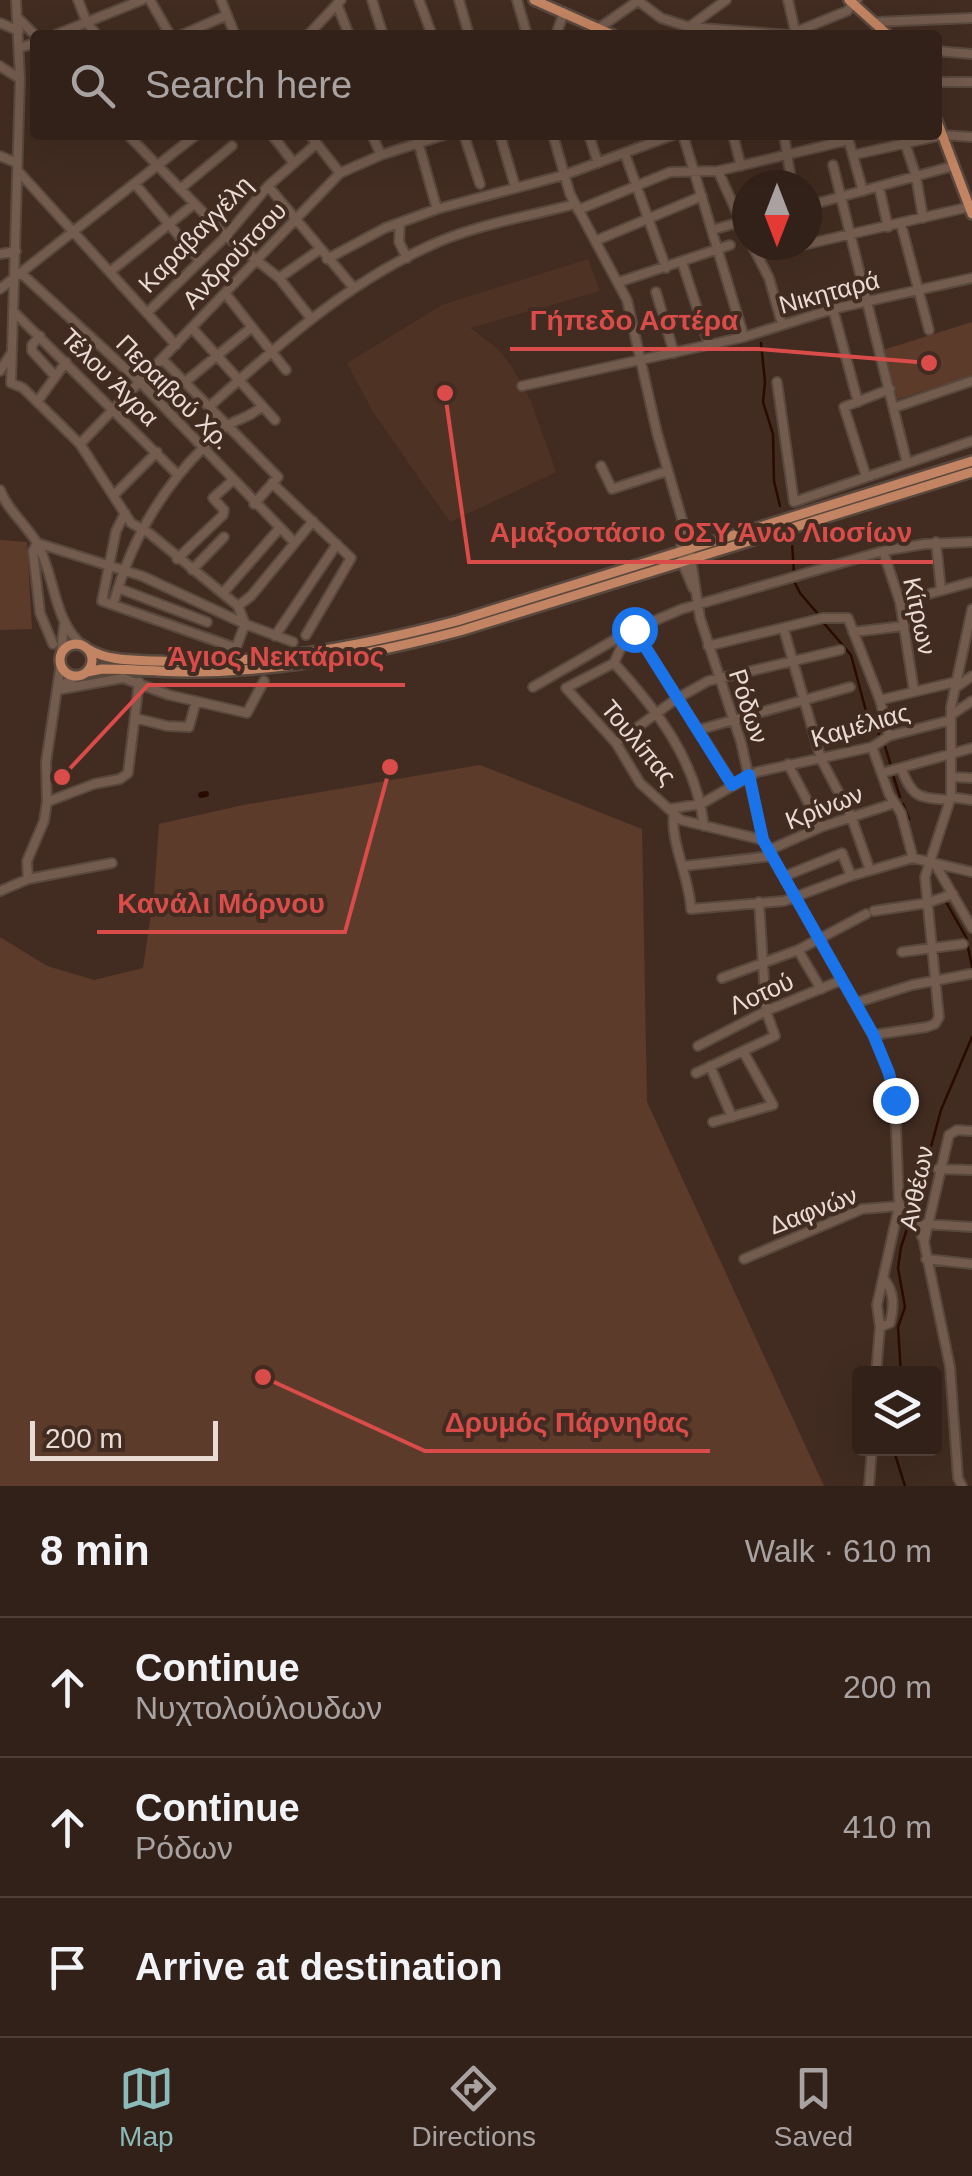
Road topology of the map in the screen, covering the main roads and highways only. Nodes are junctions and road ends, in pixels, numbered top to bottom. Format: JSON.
{"nodes":[{"id":1,"x":534,"y":0,"type":"edge"},
{"id":2,"x":549,"y":2,"type":"edge"},
{"id":3,"x":854,"y":2,"type":"edge"},
{"id":4,"x":882,"y":29,"type":"edge"},
{"id":5,"x":603,"y":30,"type":"edge"},
{"id":6,"x":942,"y":133,"type":"edge"},
{"id":7,"x":971,"y":210,"type":"edge"},
{"id":8,"x":972,"y":461,"type":"edge"},
{"id":9,"x":972,"y":472,"type":"edge"},
{"id":10,"x":686,"y":556,"type":"junction"},
{"id":11,"x":86,"y":648,"type":"junction"},
{"id":12,"x":82,"y":674,"type":"junction"}],
"edges":[{"from":1,"to":2,"type":"main road"},
{"from":2,"to":5,"type":"main road"},
{"from":3,"to":4,"type":"main road"},
{"from":6,"to":7,"type":"main road"},
{"from":8,"to":10,"type":"main road"},
{"from":9,"to":10,"type":"main road"},
{"from":10,"to":11,"type":"main road"},
{"from":10,"to":12,"type":"main road"},
{"from":11,"to":12,"type":"main road"},
{"from":11,"to":12,"type":"main road"}]}
